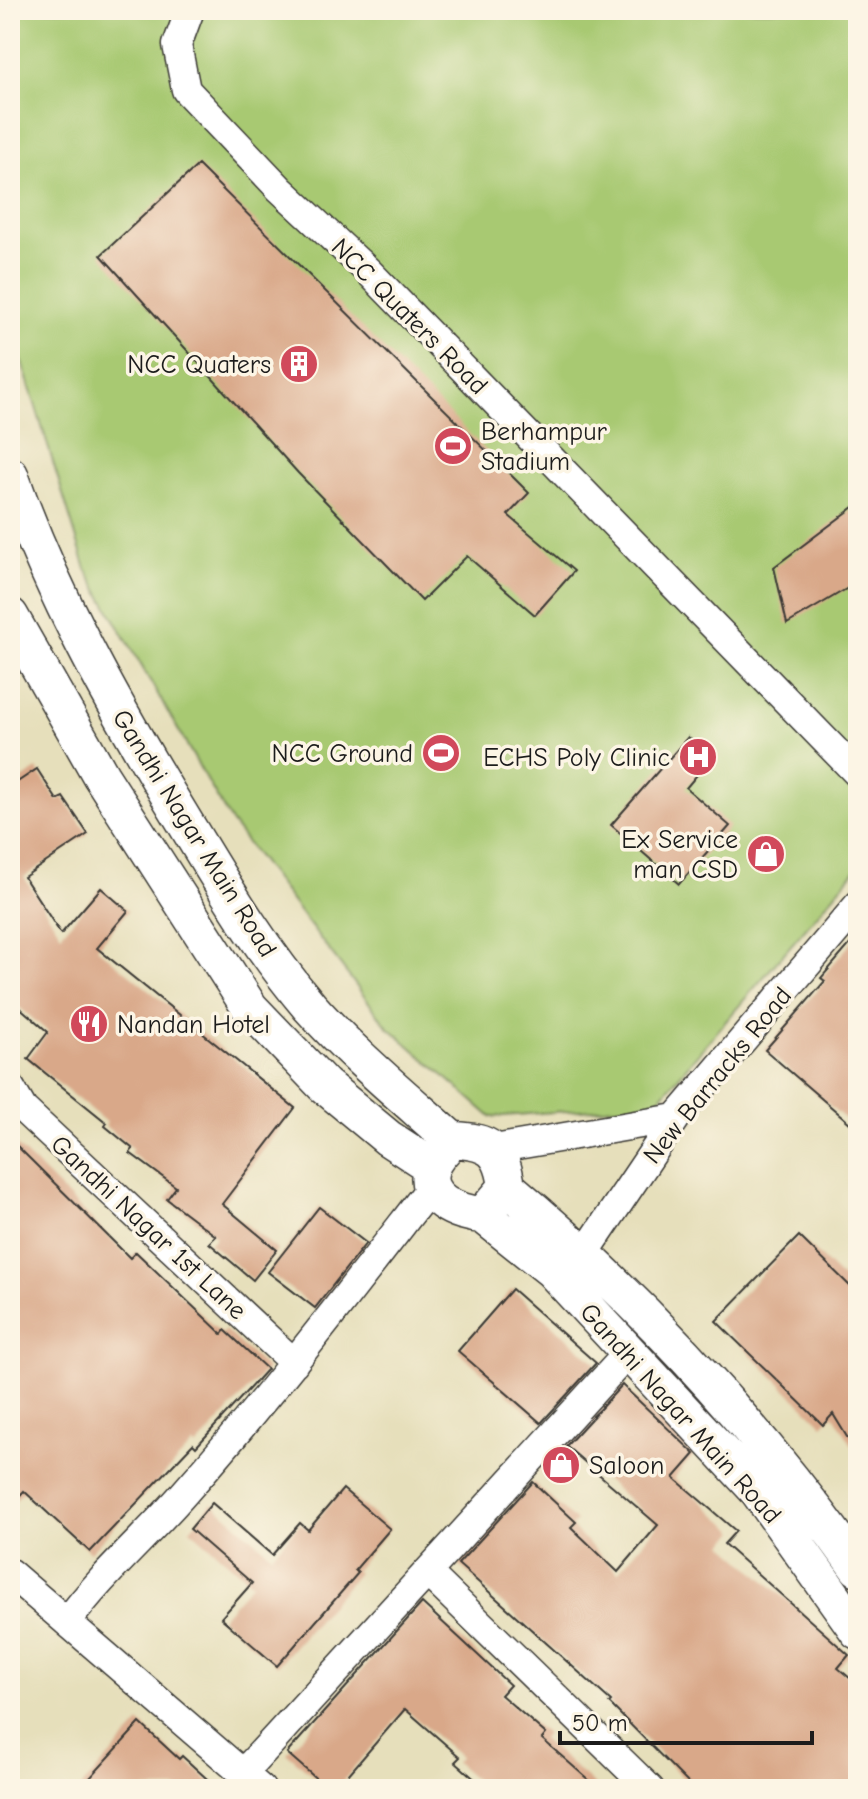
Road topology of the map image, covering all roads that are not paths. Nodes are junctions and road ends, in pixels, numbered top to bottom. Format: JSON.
{"nodes":[{"id":1,"x":190,"y":10,"type":"edge"},
{"id":2,"x":10,"y":475,"type":"edge"},
{"id":3,"x":10,"y":616,"type":"edge"},
{"id":4,"x":858,"y":774,"type":"edge"},
{"id":5,"x":858,"y":905,"type":"edge"},
{"id":6,"x":10,"y":1087,"type":"edge"},
{"id":7,"x":676,"y":1118,"type":"junction"},
{"id":8,"x":494,"y":1149,"type":"junction"},
{"id":9,"x":438,"y":1164,"type":"junction"},
{"id":10,"x":507,"y":1187,"type":"junction"},
{"id":11,"x":483,"y":1215,"type":"junction"},
{"id":12,"x":585,"y":1253,"type":"junction"},
{"id":13,"x":629,"y":1352,"type":"junction"},
{"id":14,"x":294,"y":1363,"type":"junction"},
{"id":15,"x":858,"y":1568,"type":"edge"},
{"id":16,"x":10,"y":1573,"type":"edge"},
{"id":17,"x":428,"y":1573,"type":"junction"},
{"id":18,"x":67,"y":1622,"type":"junction"},
{"id":19,"x":858,"y":1631,"type":"edge"},
{"id":20,"x":253,"y":1780,"type":"edge"},
{"id":21,"x":650,"y":1789,"type":"edge"}],
"edges":[{"from":1,"to":4,"type":"street","name":"NCC Quaters Road"},
{"from":2,"to":9,"type":"street","name":"Gandhi Nagar Main Road"},
{"from":3,"to":9,"type":"street","name":"Gandhi Nagar Main Road"},
{"from":5,"to":7,"type":"street","name":"New Barracks Road"},
{"from":6,"to":14,"type":"street","name":"Gandhi Nagar 1st Lane"},
{"from":7,"to":8,"type":"street"},
{"from":7,"to":12,"type":"street","name":"New Barracks Road"},
{"from":8,"to":9,"type":"street"},
{"from":8,"to":10,"type":"street"},
{"from":9,"to":11,"type":"street"},
{"from":9,"to":14,"type":"street"},
{"from":10,"to":11,"type":"street"},
{"from":10,"to":12,"type":"street","name":"Gandhi Nagar Main Road"},
{"from":11,"to":13,"type":"street","name":"Gandhi Nagar Main Road"},
{"from":12,"to":15,"type":"street","name":"Gandhi Nagar Main Road"},
{"from":13,"to":17,"type":"street"},
{"from":13,"to":19,"type":"street","name":"Gandhi Nagar Main Road"},
{"from":14,"to":18,"type":"street"},
{"from":16,"to":18,"type":"street"},
{"from":17,"to":20,"type":"street"},
{"from":17,"to":21,"type":"street"},
{"from":18,"to":20,"type":"street"}]}
